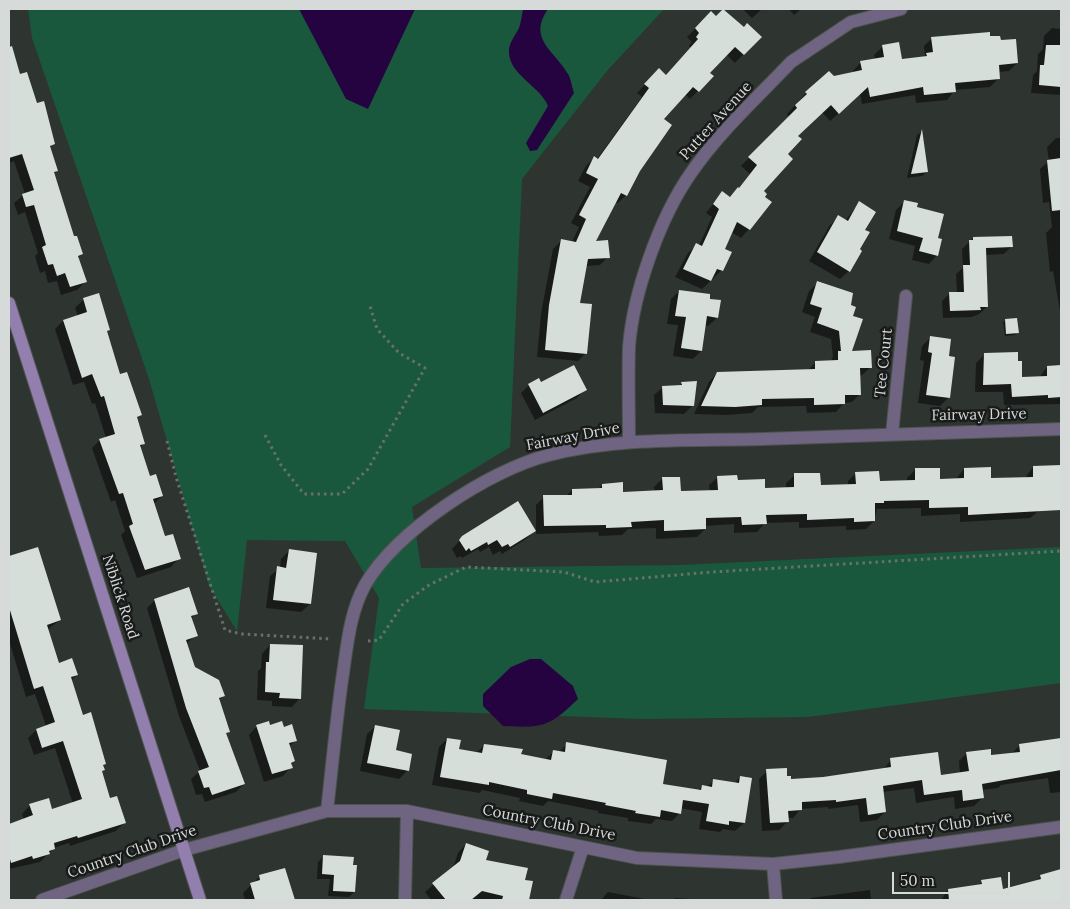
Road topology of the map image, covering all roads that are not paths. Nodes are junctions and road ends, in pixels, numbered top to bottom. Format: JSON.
{"nodes":[{"id":1,"x":901,"y":9,"type":"edge"},
{"id":2,"x":906,"y":296,"type":"dead end"},
{"id":3,"x":9,"y":303,"type":"edge"},
{"id":4,"x":1061,"y":430,"type":"edge"},
{"id":5,"x":892,"y":434,"type":"junction"},
{"id":6,"x":629,"y":442,"type":"junction"},
{"id":7,"x":327,"y":811,"type":"junction"},
{"id":8,"x":407,"y":811,"type":"junction"},
{"id":9,"x":1061,"y":827,"type":"edge"},
{"id":10,"x":583,"y":847,"type":"junction"},
{"id":11,"x":184,"y":850,"type":"junction"},
{"id":12,"x":773,"y":864,"type":"junction"},
{"id":13,"x":42,"y":900,"type":"edge"},
{"id":14,"x":200,"y":900,"type":"edge"},
{"id":15,"x":405,"y":900,"type":"edge"},
{"id":16,"x":566,"y":900,"type":"edge"},
{"id":17,"x":776,"y":900,"type":"edge"}],
"edges":[{"from":1,"to":6,"type":"street","name":"Putter Avenue"},
{"from":2,"to":5,"type":"street","name":"Tee Court"},
{"from":3,"to":11,"type":"main road","name":"Niblick Road"},
{"from":4,"to":5,"type":"street","name":"Fairway Drive"},
{"from":5,"to":6,"type":"street","name":"Fairway Drive"},
{"from":6,"to":7,"type":"street","name":"Fairway Drive"},
{"from":7,"to":8,"type":"street","name":"Country Club Drive"},
{"from":7,"to":11,"type":"street","name":"Country Club Drive"},
{"from":8,"to":10,"type":"street","name":"Country Club Drive"},
{"from":8,"to":15,"type":"street"},
{"from":9,"to":12,"type":"street","name":"Country Club Drive"},
{"from":10,"to":12,"type":"street","name":"Country Club Drive"},
{"from":10,"to":16,"type":"street"},
{"from":11,"to":13,"type":"street","name":"Country Club Drive"},
{"from":11,"to":14,"type":"main road","name":"Niblick Road"},
{"from":12,"to":17,"type":"street"}]}
